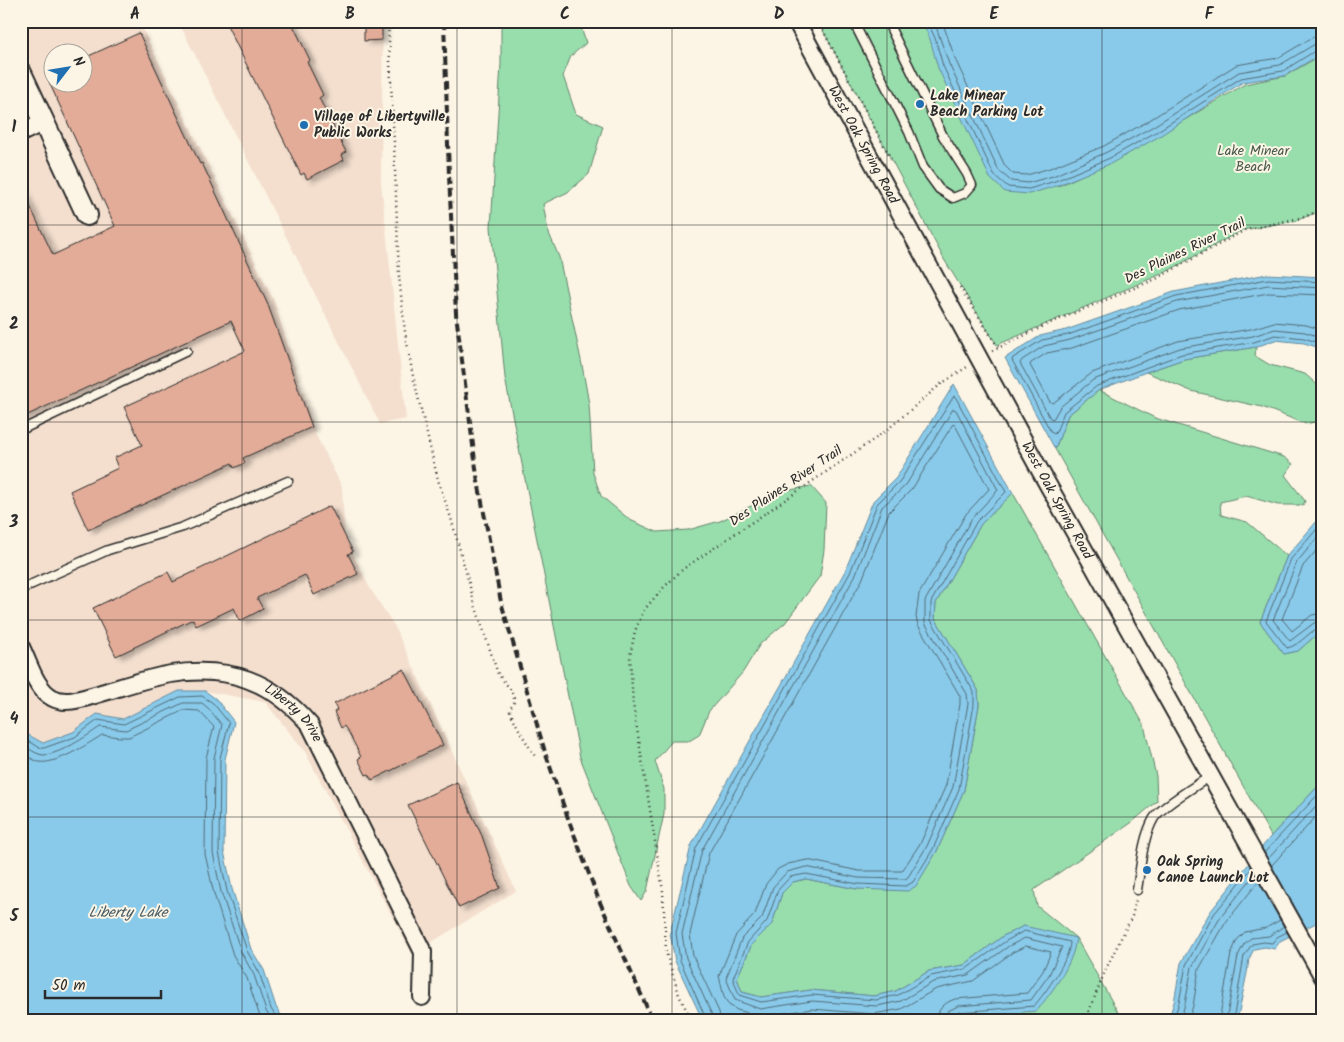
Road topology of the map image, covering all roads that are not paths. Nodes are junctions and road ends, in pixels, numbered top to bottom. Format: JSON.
{"nodes":[{"id":1,"x":796,"y":21,"type":"edge"},
{"id":2,"x":853,"y":21,"type":"edge"},
{"id":3,"x":887,"y":21,"type":"edge"},
{"id":4,"x":21,"y":74,"type":"edge"},
{"id":5,"x":44,"y":122,"type":"junction"},
{"id":6,"x":21,"y":133,"type":"edge"},
{"id":7,"x":87,"y":215,"type":"dead end"},
{"id":8,"x":187,"y":351,"type":"dead end"},
{"id":9,"x":21,"y":430,"type":"edge"},
{"id":10,"x":288,"y":482,"type":"dead end"},
{"id":11,"x":21,"y":590,"type":"edge"},
{"id":12,"x":21,"y":647,"type":"edge"},
{"id":13,"x":1211,"y":776,"type":"junction"},
{"id":14,"x":1137,"y":890,"type":"road end"},
{"id":15,"x":1323,"y":977,"type":"edge"},
{"id":16,"x":422,"y":997,"type":"dead end"}],
"edges":[{"from":1,"to":13,"type":"street","name":"West Oak Spring Road"},
{"from":2,"to":3,"type":"lane"},
{"from":4,"to":5,"type":"street"},
{"from":5,"to":6,"type":"street"},
{"from":5,"to":7,"type":"street"},
{"from":8,"to":9,"type":"lane"},
{"from":10,"to":11,"type":"lane"},
{"from":12,"to":16,"type":"street","name":"Liberty Drive"},
{"from":13,"to":14,"type":"lane"},
{"from":13,"to":15,"type":"street","name":"West Oak Spring Road"}]}
